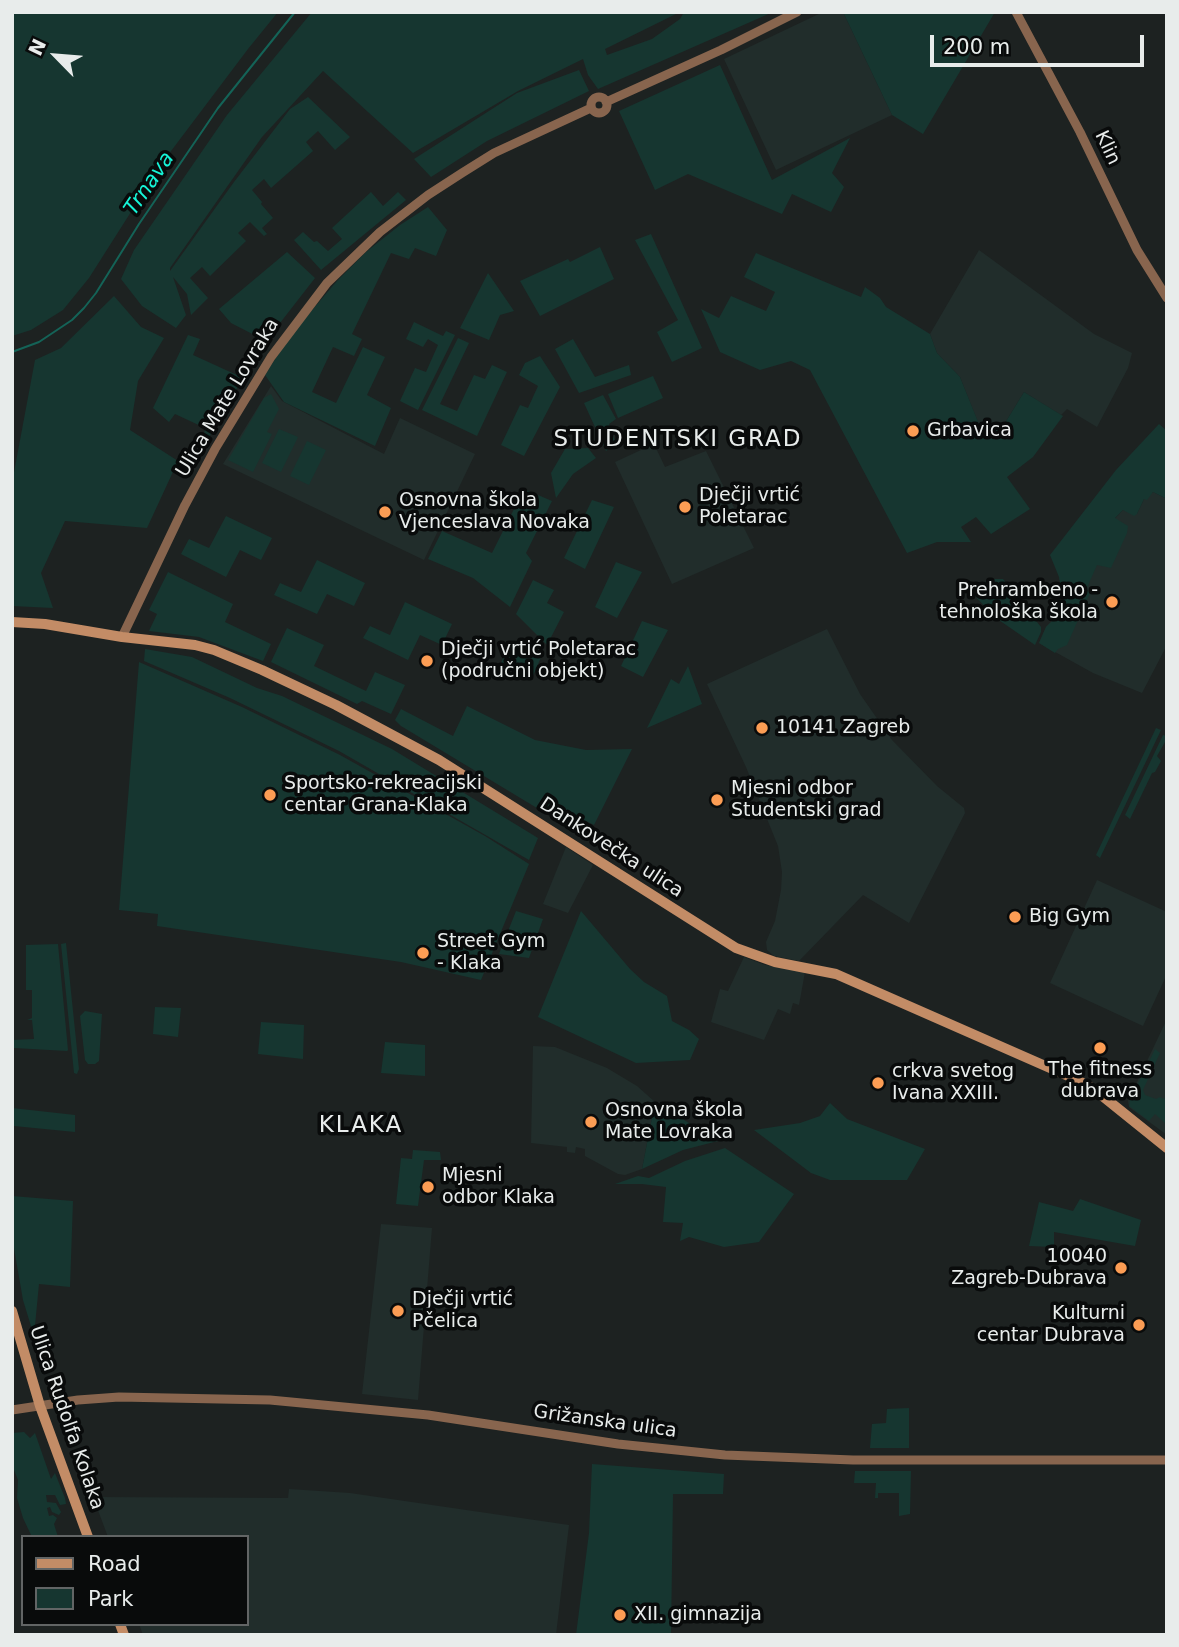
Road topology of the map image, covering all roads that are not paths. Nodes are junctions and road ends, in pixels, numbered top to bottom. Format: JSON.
{"nodes":[{"id":1,"x":797,"y":12,"type":"edge"},
{"id":2,"x":1016,"y":12,"type":"edge"},
{"id":3,"x":1167,"y":298,"type":"edge"},
{"id":4,"x":15,"y":623,"type":"edge"},
{"id":5,"x":122,"y":637,"type":"junction"},
{"id":6,"x":1167,"y":1148,"type":"edge"},
{"id":7,"x":12,"y":1311,"type":"edge"},
{"id":8,"x":40,"y":1406,"type":"junction"},
{"id":9,"x":12,"y":1410,"type":"edge"},
{"id":10,"x":1167,"y":1460,"type":"edge"},
{"id":11,"x":87,"y":1535,"type":"edge"}],
"edges":[{"from":1,"to":5,"type":"street","name":"Ulica Mate Lovraka"},
{"from":2,"to":3,"type":"street","name":"Klin"},
{"from":4,"to":5,"type":"main road","name":"Dankovečka ulica"},
{"from":5,"to":6,"type":"main road","name":"Dankovečka ulica"},
{"from":7,"to":8,"type":"main road","name":"Ulica Rudolfa Kolaka"},
{"from":8,"to":9,"type":"street","name":"Grižanska ulica"},
{"from":8,"to":10,"type":"street","name":"Grižanska ulica"},
{"from":8,"to":11,"type":"main road","name":"Ulica Rudolfa Kolaka"}]}
